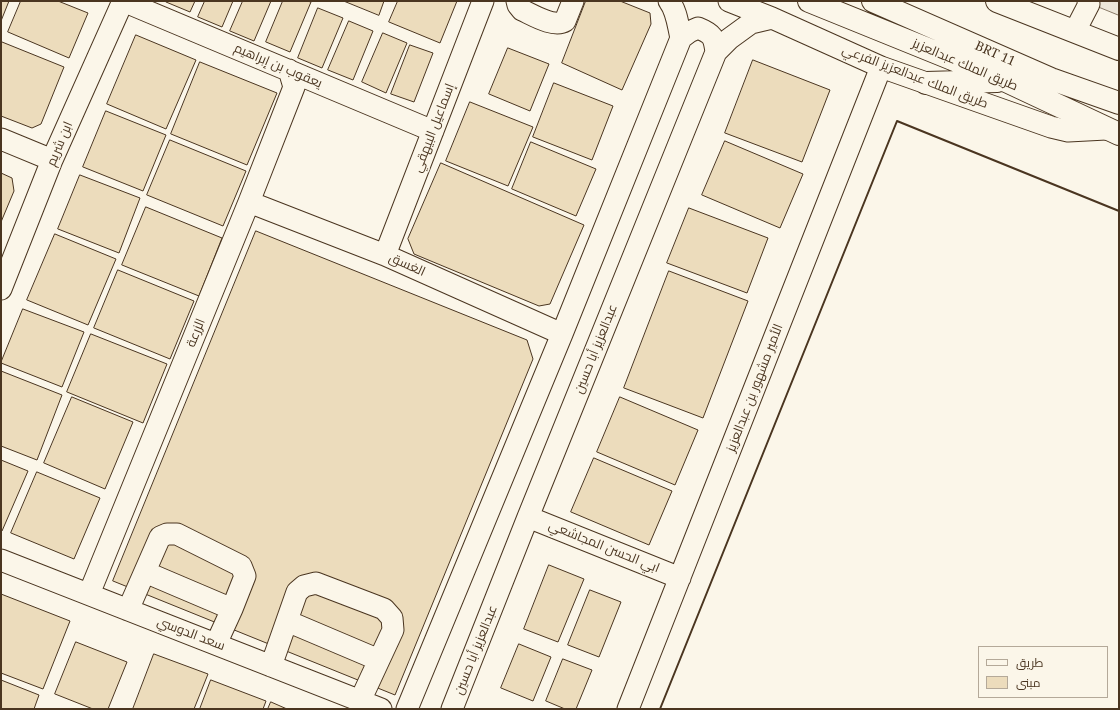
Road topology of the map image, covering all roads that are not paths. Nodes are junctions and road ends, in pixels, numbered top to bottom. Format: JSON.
{"nodes":[{"id":1,"x":123,"y":1,"type":"edge"},
{"id":2,"x":483,"y":1,"type":"edge"},
{"id":3,"x":517,"y":1,"type":"edge"},
{"id":4,"x":573,"y":1,"type":"edge"},
{"id":5,"x":669,"y":1,"type":"edge"},
{"id":6,"x":729,"y":1,"type":"edge"},
{"id":7,"x":809,"y":1,"type":"edge"},
{"id":8,"x":873,"y":1,"type":"edge"},
{"id":9,"x":997,"y":1,"type":"edge"},
{"id":10,"x":1088,"y":1,"type":"edge"},
{"id":11,"x":772,"y":18,"type":"junction"},
{"id":12,"x":1074,"y":31,"type":"junction"},
{"id":13,"x":680,"y":38,"type":"junction"},
{"id":14,"x":1119,"y":49,"type":"edge"},
{"id":15,"x":716,"y":52,"type":"junction"},
{"id":16,"x":881,"y":67,"type":"junction"},
{"id":17,"x":289,"y":70,"type":"junction"},
{"id":18,"x":1051,"y":79,"type":"junction"},
{"id":19,"x":1004,"y":80,"type":"junction"},
{"id":20,"x":926,"y":83,"type":"junction"},
{"id":21,"x":1119,"y":103,"type":"edge"},
{"id":22,"x":433,"y":131,"type":"junction"},
{"id":23,"x":1113,"y":131,"type":"edge"},
{"id":24,"x":1,"y":139,"type":"edge"},
{"id":25,"x":52,"y":160,"type":"junction"},
{"id":26,"x":249,"y":202,"type":"junction"},
{"id":27,"x":385,"y":255,"type":"junction"},
{"id":28,"x":1,"y":289,"type":"edge"},
{"id":29,"x":562,"y":334,"type":"junction"},
{"id":30,"x":528,"y":517,"type":"junction"},
{"id":31,"x":1,"y":560,"type":"edge"},
{"id":32,"x":145,"y":572,"type":"junction"},
{"id":33,"x":680,"y":578,"type":"junction"},
{"id":34,"x":89,"y":594,"type":"junction"},
{"id":35,"x":232,"y":609,"type":"junction"},
{"id":36,"x":128,"y":610,"type":"junction"},
{"id":37,"x":287,"y":621,"type":"junction"},
{"id":38,"x":216,"y":644,"type":"junction"},
{"id":39,"x":379,"y":660,"type":"junction"},
{"id":40,"x":271,"y":666,"type":"junction"},
{"id":41,"x":360,"y":701,"type":"junction"},
{"id":42,"x":381,"y":709,"type":"edge"},
{"id":43,"x":407,"y":709,"type":"edge"},
{"id":44,"x":452,"y":709,"type":"edge"},
{"id":45,"x":628,"y":709,"type":"edge"}],
"edges":[{"from":1,"to":17,"type":"street","name":"يعقوب بن إبراهيم"},
{"from":1,"to":25,"type":"street","name":"ابن شريم"},
{"from":2,"to":22,"type":"street","name":"إسماعيل البيهقي"},
{"from":3,"to":4,"type":"street"},
{"from":5,"to":13,"type":"street"},
{"from":6,"to":11,"type":"street","name":"طريق الملك عبدالعزيز الفرعي"},
{"from":7,"to":19,"type":"main road","name":"طريق الملك عبدالعزيز"},
{"from":8,"to":18,"type":"main road","name":"BRT 11"},
{"from":9,"to":12,"type":"main road"},
{"from":10,"to":12,"type":"street"},
{"from":11,"to":15,"type":"street","name":"عبدالعزيز أبا حسين"},
{"from":11,"to":16,"type":"street","name":"طريق الملك عبدالعزيز الفرعي"},
{"from":12,"to":14,"type":"main road"},
{"from":13,"to":15,"type":"street"},
{"from":13,"to":29,"type":"street"},
{"from":15,"to":30,"type":"street","name":"عبدالعزيز أبا حسين"},
{"from":16,"to":20,"type":"street","name":"طريق الملك عبدالعزيز الفرعي"},
{"from":16,"to":33,"type":"street","name":"الأمير مشهور بن عبدالعزيز"},
{"from":17,"to":22,"type":"street","name":"يعقوب بن إبراهيم"},
{"from":17,"to":26,"type":"street","name":"الزرعة"},
{"from":18,"to":19,"type":"main road"},
{"from":18,"to":21,"type":"main road","name":"BRT 11"},
{"from":19,"to":20,"type":"main road"},
{"from":19,"to":23,"type":"main road","name":"طريق الملك عبدالعزيز"},
{"from":20,"to":23,"type":"street","name":"طريق الملك عبدالعزيز الفرعي"},
{"from":22,"to":27,"type":"street","name":"إسماعيل البيهقي"},
{"from":24,"to":25,"type":"street"},
{"from":25,"to":28,"type":"street","name":"ابن شريم"},
{"from":26,"to":27,"type":"street","name":"الغسق"},
{"from":26,"to":34,"type":"street","name":"الزرعة"},
{"from":27,"to":29,"type":"street","name":"الغسق"},
{"from":29,"to":43,"type":"street"},
{"from":30,"to":33,"type":"street","name":"ابي الحسن المجاشعي"},
{"from":30,"to":44,"type":"street","name":"عبدالعزيز أبا حسين"},
{"from":31,"to":34,"type":"street","name":"سعد الدوسي"},
{"from":32,"to":35,"type":"street"},
{"from":32,"to":35,"type":"street"},
{"from":32,"to":36,"type":"street"},
{"from":33,"to":45,"type":"street","name":"الأمير مشهور بن عبدالعزيز"},
{"from":34,"to":36,"type":"street","name":"سعد الدوسي"},
{"from":35,"to":38,"type":"street"},
{"from":36,"to":38,"type":"street","name":"سعد الدوسي"},
{"from":37,"to":39,"type":"street"},
{"from":37,"to":39,"type":"street"},
{"from":37,"to":40,"type":"street"},
{"from":38,"to":40,"type":"street","name":"سعد الدوسي"},
{"from":39,"to":41,"type":"street"},
{"from":40,"to":41,"type":"street","name":"سعد الدوسي"},
{"from":41,"to":42,"type":"street","name":"سعد الدوسي"}]}
